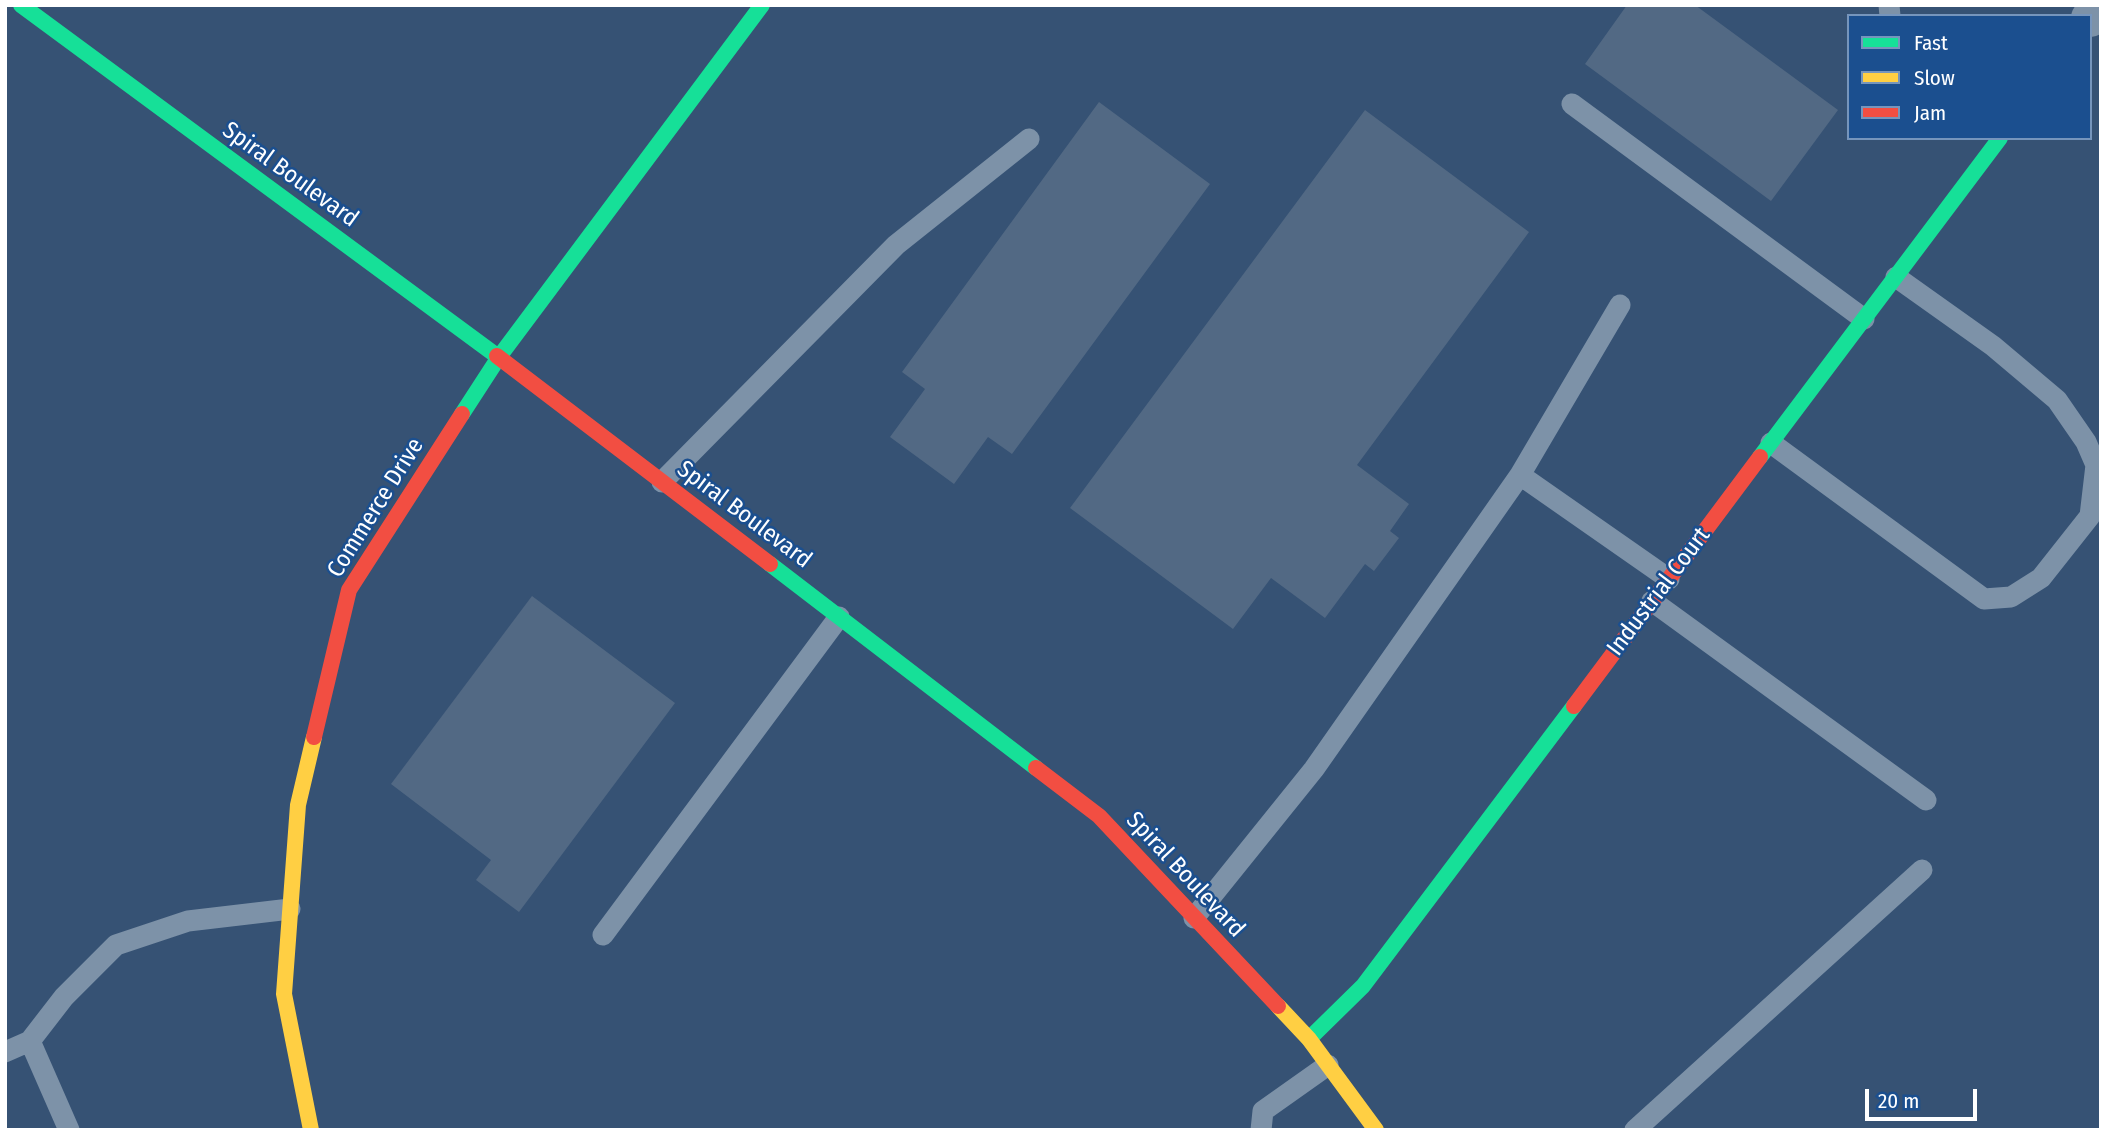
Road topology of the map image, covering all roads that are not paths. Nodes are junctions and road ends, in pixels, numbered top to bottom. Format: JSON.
{"nodes":[{"id":1,"x":21,"y":5,"type":"edge"},
{"id":2,"x":762,"y":5,"type":"edge"},
{"id":3,"x":51,"y":14,"type":"edge"},
{"id":4,"x":1573,"y":104,"type":"dead end"},
{"id":5,"x":1029,"y":139,"type":"dead end"},
{"id":6,"x":1992,"y":141,"type":"edge"},
{"id":7,"x":1896,"y":277,"type":"junction"},
{"id":8,"x":1620,"y":305,"type":"dead end"},
{"id":9,"x":1864,"y":318,"type":"junction"},
{"id":10,"x":499,"y":356,"type":"junction"},
{"id":11,"x":1771,"y":443,"type":"junction"},
{"id":12,"x":1520,"y":475,"type":"junction"},
{"id":13,"x":662,"y":482,"type":"junction"},
{"id":14,"x":1668,"y":579,"type":"junction"},
{"id":15,"x":1652,"y":601,"type":"junction"},
{"id":16,"x":839,"y":617,"type":"junction"},
{"id":17,"x":1926,"y":800,"type":"dead end"},
{"id":18,"x":1922,"y":870,"type":"dead end"},
{"id":19,"x":290,"y":909,"type":"junction"},
{"id":20,"x":1194,"y":918,"type":"junction"},
{"id":21,"x":603,"y":935,"type":"dead end"},
{"id":22,"x":1309,"y":1040,"type":"junction"},
{"id":23,"x":30,"y":1041,"type":"junction"},
{"id":24,"x":5,"y":1052,"type":"edge"},
{"id":25,"x":1328,"y":1065,"type":"junction"},
{"id":26,"x":69,"y":1130,"type":"edge"},
{"id":27,"x":311,"y":1130,"type":"edge"},
{"id":28,"x":1261,"y":1130,"type":"edge"},
{"id":29,"x":1376,"y":1130,"type":"edge"},
{"id":30,"x":1635,"y":1130,"type":"edge"}],
"edges":[{"from":1,"to":3,"type":"street","name":"Spiral Boulevard"},
{"from":2,"to":10,"type":"street","name":"Commerce Drive"},
{"from":3,"to":10,"type":"street","name":"Spiral Boulevard"},
{"from":4,"to":9,"type":"lane"},
{"from":5,"to":13,"type":"lane"},
{"from":6,"to":7,"type":"street","name":"Industrial Court"},
{"from":7,"to":9,"type":"street","name":"Industrial Court"},
{"from":7,"to":11,"type":"lane"},
{"from":8,"to":12,"type":"lane"},
{"from":9,"to":11,"type":"street","name":"Industrial Court"},
{"from":10,"to":13,"type":"street","name":"Spiral Boulevard"},
{"from":10,"to":19,"type":"street","name":"Commerce Drive"},
{"from":11,"to":14,"type":"street","name":"Industrial Court"},
{"from":12,"to":14,"type":"lane"},
{"from":12,"to":20,"type":"lane"},
{"from":13,"to":16,"type":"street","name":"Spiral Boulevard"},
{"from":14,"to":15,"type":"street","name":"Industrial Court"},
{"from":15,"to":17,"type":"lane"},
{"from":15,"to":22,"type":"street","name":"Industrial Court"},
{"from":16,"to":20,"type":"street","name":"Spiral Boulevard"},
{"from":16,"to":21,"type":"lane"},
{"from":18,"to":30,"type":"lane"},
{"from":19,"to":23,"type":"lane"},
{"from":19,"to":27,"type":"street","name":"Commerce Drive"},
{"from":20,"to":22,"type":"street","name":"Spiral Boulevard"},
{"from":22,"to":25,"type":"street","name":"Spiral Boulevard"},
{"from":23,"to":24,"type":"lane"},
{"from":23,"to":26,"type":"lane"},
{"from":25,"to":28,"type":"lane"},
{"from":25,"to":29,"type":"street","name":"Spiral Boulevard"}]}
